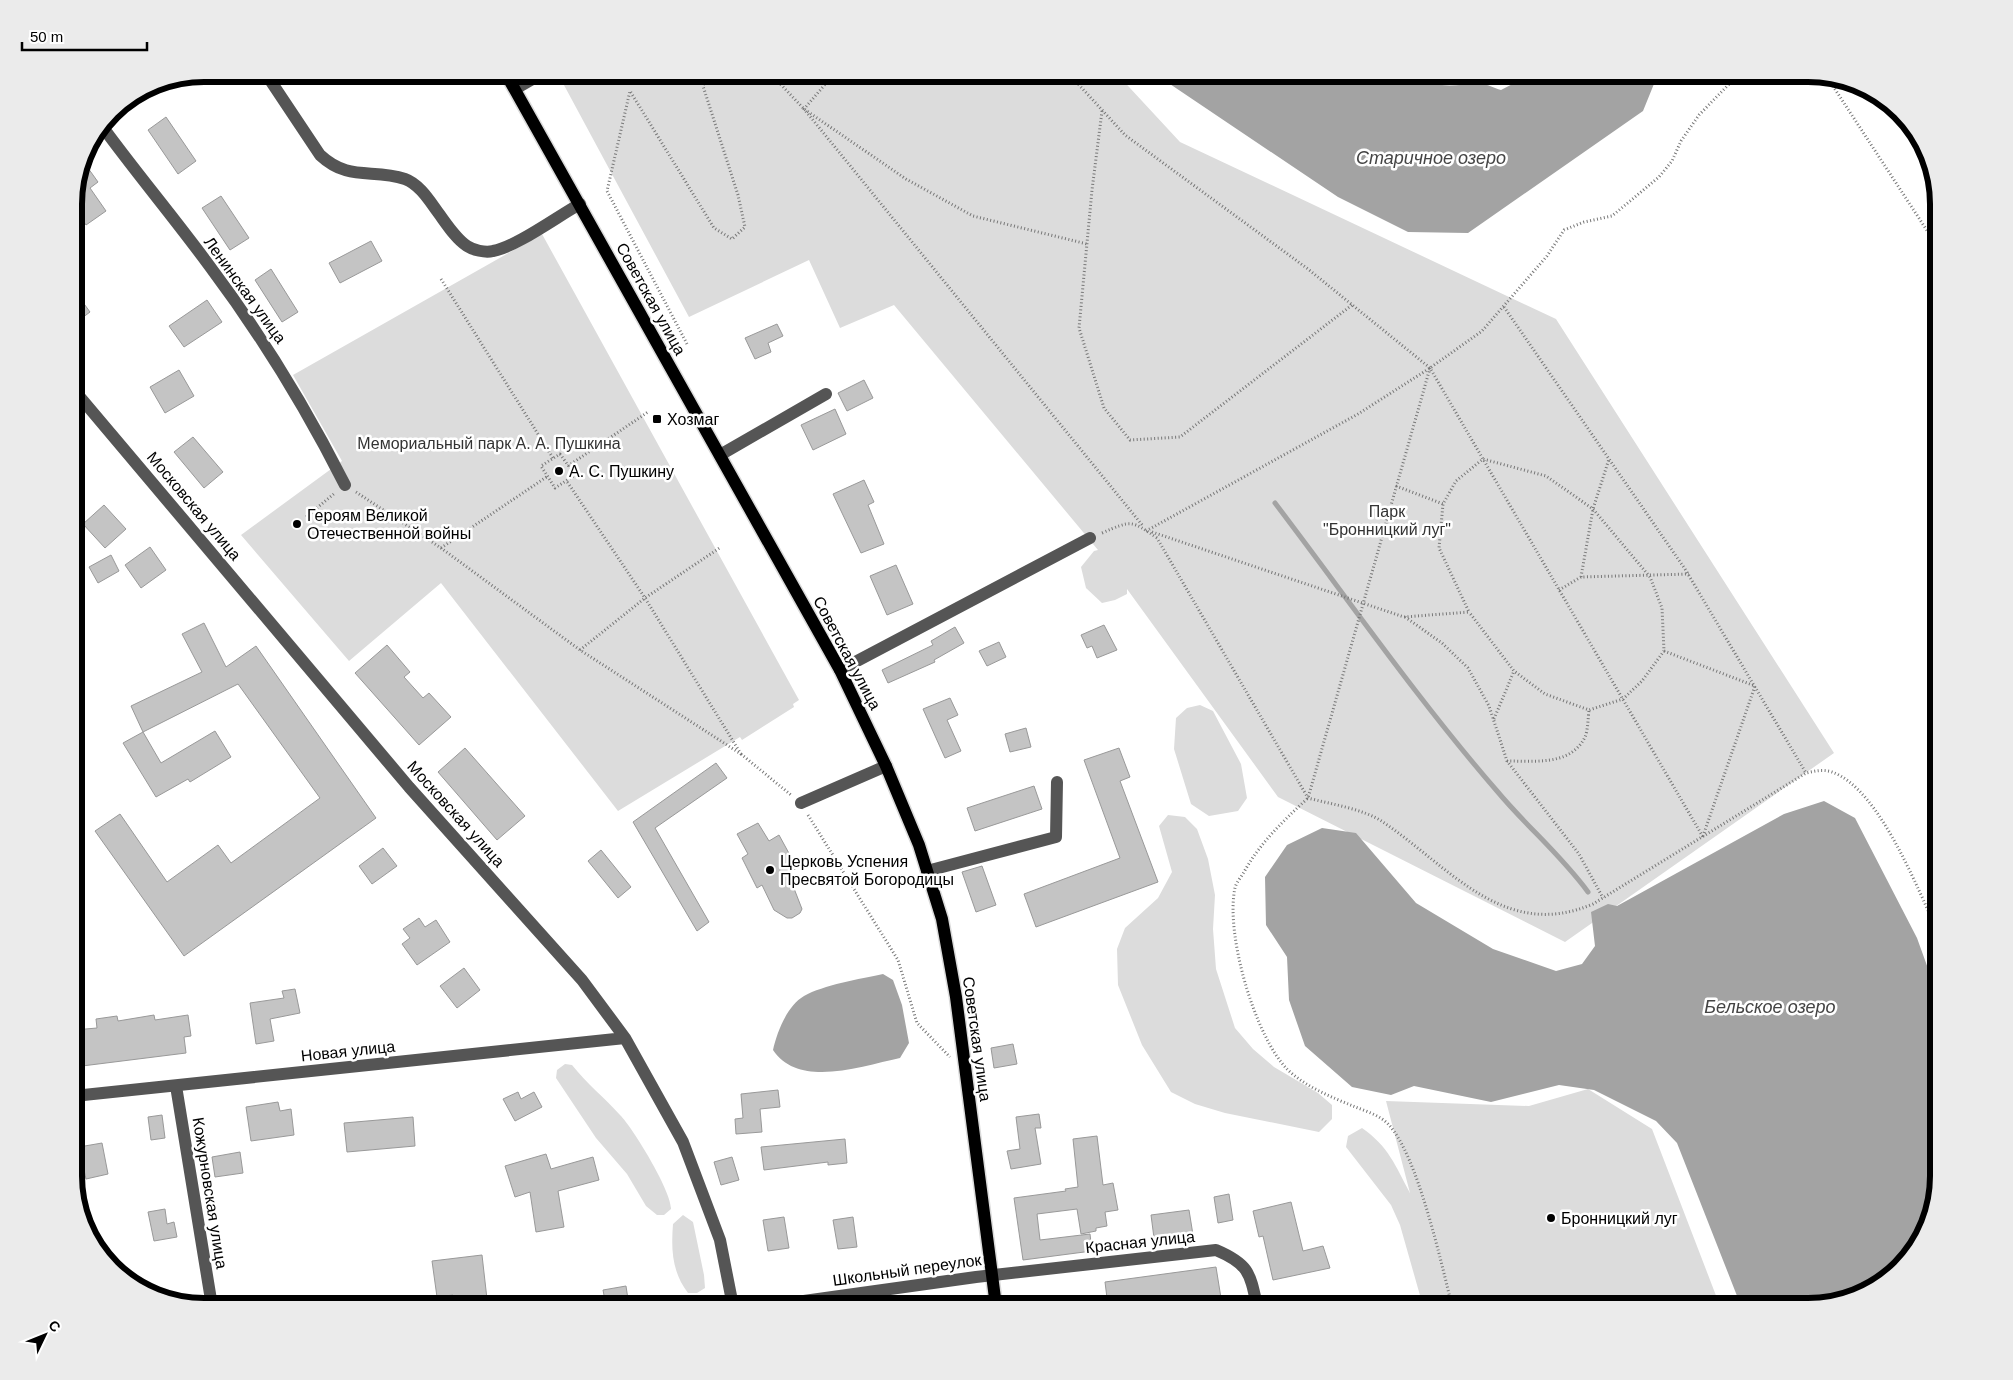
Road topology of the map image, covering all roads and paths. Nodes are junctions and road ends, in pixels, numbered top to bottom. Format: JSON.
{"nodes":[{"id":1,"x":271,"y":82,"type":"edge"},
{"id":2,"x":511,"y":82,"type":"edge"},
{"id":3,"x":527,"y":82,"type":"edge"},
{"id":4,"x":704,"y":82,"type":"edge"},
{"id":5,"x":779,"y":82,"type":"edge"},
{"id":6,"x":827,"y":82,"type":"edge"},
{"id":7,"x":1076,"y":82,"type":"edge"},
{"id":8,"x":1731,"y":82,"type":"edge"},
{"id":9,"x":1833,"y":86,"type":"edge"},
{"id":10,"x":515,"y":89,"type":"junction"},
{"id":11,"x":804,"y":109,"type":"junction"},
{"id":12,"x":1102,"y":110,"type":"junction"},
{"id":13,"x":107,"y":132,"type":"edge"},
{"id":14,"x":580,"y":204,"type":"junction"},
{"id":15,"x":1930,"y":235,"type":"edge"},
{"id":16,"x":1087,"y":244,"type":"junction"},
{"id":17,"x":441,"y":279,"type":"dead end"},
{"id":18,"x":1352,"y":305,"type":"junction"},
{"id":19,"x":1504,"y":307,"type":"junction"},
{"id":20,"x":687,"y":344,"type":"dead end"},
{"id":21,"x":1430,"y":368,"type":"junction"},
{"id":22,"x":826,"y":394,"type":"dead end"},
{"id":23,"x":83,"y":401,"type":"edge"},
{"id":24,"x":648,"y":412,"type":"dead end"},
{"id":25,"x":720,"y":455,"type":"junction"},
{"id":26,"x":553,"y":458,"type":"junction"},
{"id":27,"x":1483,"y":459,"type":"junction"},
{"id":28,"x":1609,"y":459,"type":"junction"},
{"id":29,"x":568,"y":466,"type":"junction"},
{"id":30,"x":548,"y":476,"type":"junction"},
{"id":31,"x":566,"y":480,"type":"junction"},
{"id":32,"x":345,"y":484,"type":"junction"},
{"id":33,"x":1396,"y":486,"type":"junction"},
{"id":34,"x":1443,"y":504,"type":"junction"},
{"id":35,"x":1593,"y":509,"type":"junction"},
{"id":36,"x":306,"y":517,"type":"dead end"},
{"id":37,"x":1146,"y":531,"type":"junction"},
{"id":38,"x":1090,"y":538,"type":"joint"},
{"id":39,"x":722,"y":547,"type":"dead end"},
{"id":40,"x":441,"y":548,"type":"junction"},
{"id":41,"x":1688,"y":574,"type":"junction"},
{"id":42,"x":1581,"y":577,"type":"junction"},
{"id":43,"x":1650,"y":577,"type":"junction"},
{"id":44,"x":1559,"y":590,"type":"junction"},
{"id":45,"x":645,"y":598,"type":"junction"},
{"id":46,"x":1364,"y":602,"type":"junction"},
{"id":47,"x":1469,"y":612,"type":"junction"},
{"id":48,"x":1404,"y":617,"type":"junction"},
{"id":49,"x":580,"y":650,"type":"junction"},
{"id":50,"x":1664,"y":651,"type":"junction"},
{"id":51,"x":840,"y":670,"type":"junction"},
{"id":52,"x":1514,"y":671,"type":"junction"},
{"id":53,"x":1754,"y":686,"type":"junction"},
{"id":54,"x":1622,"y":699,"type":"junction"},
{"id":55,"x":1589,"y":710,"type":"junction"},
{"id":56,"x":1494,"y":720,"type":"junction"},
{"id":57,"x":741,"y":754,"type":"junction"},
{"id":58,"x":1507,"y":761,"type":"junction"},
{"id":59,"x":886,"y":766,"type":"junction"},
{"id":60,"x":1806,"y":773,"type":"junction"},
{"id":61,"x":1057,"y":782,"type":"dead end"},
{"id":62,"x":1308,"y":798,"type":"junction"},
{"id":63,"x":801,"y":803,"type":"junction"},
{"id":64,"x":1703,"y":837,"type":"junction"},
{"id":65,"x":927,"y":871,"type":"junction"},
{"id":66,"x":1603,"y":898,"type":"junction"},
{"id":67,"x":1930,"y":916,"type":"edge"},
{"id":68,"x":625,"y":1038,"type":"junction"},
{"id":69,"x":950,"y":1058,"type":"dead end"},
{"id":70,"x":176,"y":1086,"type":"junction"},
{"id":71,"x":83,"y":1095,"type":"edge"},
{"id":72,"x":992,"y":1275,"type":"junction"},
{"id":73,"x":211,"y":1298,"type":"edge"},
{"id":74,"x":732,"y":1298,"type":"edge"},
{"id":75,"x":826,"y":1298,"type":"edge"},
{"id":76,"x":995,"y":1298,"type":"edge"},
{"id":77,"x":1255,"y":1298,"type":"edge"},
{"id":78,"x":1450,"y":1298,"type":"edge"}],
"edges":[{"from":1,"to":14,"type":"street"},
{"from":2,"to":10,"type":"main road","name":"Советская улица"},
{"from":3,"to":10,"type":"street"},
{"from":4,"to":20,"type":"path"},
{"from":5,"to":11,"type":"path"},
{"from":6,"to":11,"type":"path"},
{"from":7,"to":12,"type":"path"},
{"from":8,"to":19,"type":"path"},
{"from":9,"to":15,"type":"path"},
{"from":10,"to":14,"type":"main road","name":"Советская улица"},
{"from":11,"to":16,"type":"path"},
{"from":11,"to":37,"type":"path"},
{"from":12,"to":16,"type":"path"},
{"from":12,"to":18,"type":"path"},
{"from":13,"to":32,"type":"street","name":"Ленинская улица"},
{"from":14,"to":25,"type":"main road","name":"Советская улица"},
{"from":16,"to":18,"type":"path"},
{"from":17,"to":26,"type":"path"},
{"from":18,"to":21,"type":"path"},
{"from":19,"to":21,"type":"path"},
{"from":19,"to":28,"type":"path"},
{"from":21,"to":27,"type":"path"},
{"from":21,"to":33,"type":"path"},
{"from":21,"to":37,"type":"path"},
{"from":22,"to":25,"type":"street"},
{"from":23,"to":68,"type":"street","name":"Московская улица"},
{"from":24,"to":29,"type":"path"},
{"from":25,"to":51,"type":"main road","name":"Советская улица"},
{"from":26,"to":29,"type":"path"},
{"from":26,"to":30,"type":"path"},
{"from":27,"to":34,"type":"path"},
{"from":27,"to":35,"type":"path"},
{"from":27,"to":44,"type":"path"},
{"from":28,"to":35,"type":"path"},
{"from":28,"to":41,"type":"path"},
{"from":29,"to":31,"type":"path"},
{"from":30,"to":31,"type":"path"},
{"from":30,"to":40,"type":"path"},
{"from":31,"to":45,"type":"path"},
{"from":32,"to":36,"type":"path"},
{"from":32,"to":40,"type":"path"},
{"from":33,"to":34,"type":"path"},
{"from":33,"to":46,"type":"path"},
{"from":34,"to":47,"type":"path"},
{"from":35,"to":42,"type":"path"},
{"from":35,"to":43,"type":"path"},
{"from":37,"to":38,"type":"path"},
{"from":37,"to":46,"type":"path"},
{"from":37,"to":62,"type":"path"},
{"from":38,"to":51,"type":"street"},
{"from":39,"to":45,"type":"path"},
{"from":40,"to":49,"type":"path"},
{"from":41,"to":43,"type":"path"},
{"from":41,"to":53,"type":"path"},
{"from":42,"to":43,"type":"path"},
{"from":42,"to":44,"type":"path"},
{"from":43,"to":50,"type":"path"},
{"from":44,"to":54,"type":"path"},
{"from":45,"to":49,"type":"path"},
{"from":45,"to":57,"type":"path"},
{"from":46,"to":48,"type":"path"},
{"from":46,"to":62,"type":"path"},
{"from":47,"to":48,"type":"path"},
{"from":47,"to":52,"type":"path"},
{"from":48,"to":56,"type":"path"},
{"from":49,"to":57,"type":"path"},
{"from":50,"to":53,"type":"path"},
{"from":50,"to":54,"type":"path"},
{"from":51,"to":59,"type":"main road","name":"Советская улица"},
{"from":52,"to":55,"type":"path"},
{"from":52,"to":56,"type":"path"},
{"from":53,"to":60,"type":"path"},
{"from":53,"to":64,"type":"path"},
{"from":54,"to":55,"type":"path"},
{"from":54,"to":64,"type":"path"},
{"from":55,"to":58,"type":"path"},
{"from":56,"to":58,"type":"path"},
{"from":57,"to":63,"type":"path"},
{"from":58,"to":66,"type":"path"},
{"from":59,"to":63,"type":"street"},
{"from":59,"to":65,"type":"main road","name":"Советская улица"},
{"from":60,"to":64,"type":"path"},
{"from":60,"to":67,"type":"path"},
{"from":61,"to":65,"type":"street"},
{"from":62,"to":66,"type":"path"},
{"from":62,"to":78,"type":"path"},
{"from":63,"to":69,"type":"path"},
{"from":64,"to":66,"type":"path"},
{"from":65,"to":72,"type":"main road","name":"Советская улица"},
{"from":68,"to":70,"type":"street","name":"Новая улица"},
{"from":68,"to":74,"type":"street","name":"Московская улица"},
{"from":70,"to":71,"type":"street","name":"Новая улица"},
{"from":70,"to":73,"type":"street","name":"Кожурновская улица"},
{"from":72,"to":75,"type":"street","name":"Школьный переулок"},
{"from":72,"to":76,"type":"main road","name":"Советская улица"},
{"from":72,"to":77,"type":"street","name":"Красная улица"}]}
